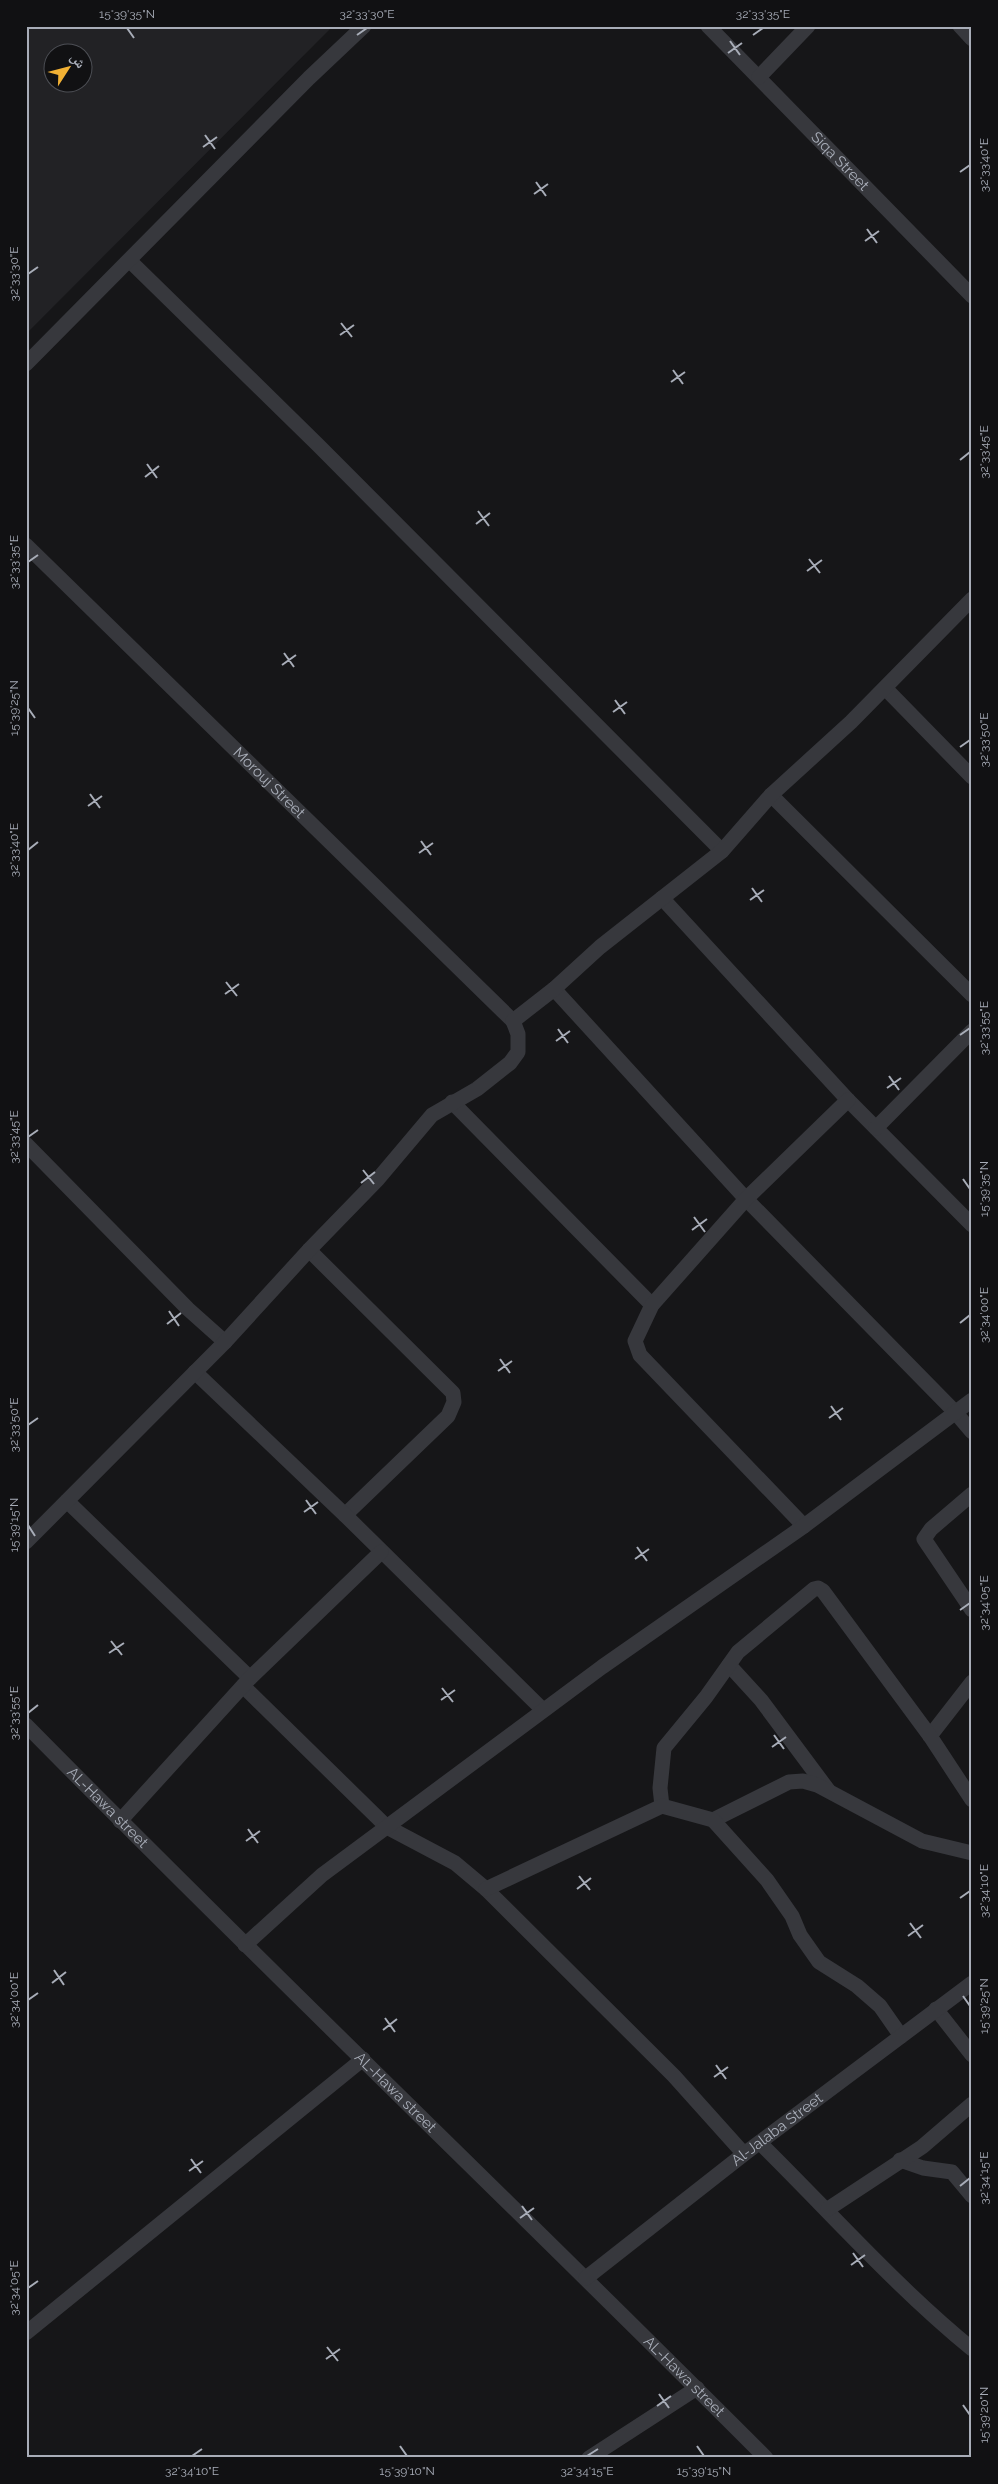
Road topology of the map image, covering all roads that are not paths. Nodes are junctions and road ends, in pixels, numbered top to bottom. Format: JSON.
{"nodes":[{"id":1,"x":364,"y":26,"type":"edge"},
{"id":2,"x":708,"y":26,"type":"edge"},
{"id":3,"x":808,"y":26,"type":"edge"},
{"id":4,"x":960,"y":26,"type":"edge"},
{"id":5,"x":972,"y":39,"type":"edge"},
{"id":6,"x":759,"y":77,"type":"junction"},
{"id":7,"x":130,"y":261,"type":"junction"},
{"id":8,"x":972,"y":296,"type":"edge"},
{"id":9,"x":26,"y":364,"type":"edge"},
{"id":10,"x":26,"y":544,"type":"edge"},
{"id":11,"x":972,"y":599,"type":"edge"},
{"id":12,"x":885,"y":688,"type":"junction"},
{"id":13,"x":972,"y":777,"type":"edge"},
{"id":14,"x":771,"y":795,"type":"junction"},
{"id":15,"x":722,"y":851,"type":"junction"},
{"id":16,"x":662,"y":898,"type":"junction"},
{"id":17,"x":554,"y":989,"type":"junction"},
{"id":18,"x":972,"y":995,"type":"edge"},
{"id":19,"x":513,"y":1021,"type":"junction"},
{"id":20,"x":972,"y":1031,"type":"edge"},
{"id":21,"x":848,"y":1100,"type":"junction"},
{"id":22,"x":452,"y":1102,"type":"junction"},
{"id":23,"x":876,"y":1128,"type":"junction"},
{"id":24,"x":26,"y":1144,"type":"edge"},
{"id":25,"x":746,"y":1199,"type":"junction"},
{"id":26,"x":972,"y":1225,"type":"edge"},
{"id":27,"x":309,"y":1250,"type":"junction"},
{"id":28,"x":652,"y":1305,"type":"junction"},
{"id":29,"x":225,"y":1342,"type":"junction"},
{"id":30,"x":194,"y":1372,"type":"junction"},
{"id":31,"x":972,"y":1400,"type":"edge"},
{"id":32,"x":955,"y":1412,"type":"junction"},
{"id":33,"x":972,"y":1432,"type":"edge"},
{"id":34,"x":972,"y":1494,"type":"edge"},
{"id":35,"x":67,"y":1502,"type":"junction"},
{"id":36,"x":345,"y":1515,"type":"junction"},
{"id":37,"x":804,"y":1526,"type":"junction"},
{"id":38,"x":26,"y":1542,"type":"edge"},
{"id":39,"x":382,"y":1552,"type":"junction"},
{"id":40,"x":972,"y":1610,"type":"edge"},
{"id":41,"x":729,"y":1665,"type":"junction"},
{"id":42,"x":247,"y":1682,"type":"junction"},
{"id":43,"x":972,"y":1682,"type":"edge"},
{"id":44,"x":543,"y":1710,"type":"junction"},
{"id":45,"x":26,"y":1725,"type":"edge"},
{"id":46,"x":930,"y":1736,"type":"junction"},
{"id":47,"x":830,"y":1793,"type":"junction"},
{"id":48,"x":972,"y":1800,"type":"edge"},
{"id":49,"x":662,"y":1806,"type":"junction"},
{"id":50,"x":120,"y":1820,"type":"junction"},
{"id":51,"x":713,"y":1820,"type":"junction"},
{"id":52,"x":387,"y":1827,"type":"junction"},
{"id":53,"x":972,"y":1853,"type":"edge"},
{"id":54,"x":486,"y":1889,"type":"junction"},
{"id":55,"x":245,"y":1945,"type":"junction"},
{"id":56,"x":972,"y":1983,"type":"edge"},
{"id":57,"x":936,"y":2009,"type":"junction"},
{"id":58,"x":901,"y":2036,"type":"junction"},
{"id":59,"x":972,"y":2055,"type":"edge"},
{"id":60,"x":363,"y":2059,"type":"junction"},
{"id":61,"x":972,"y":2104,"type":"edge"},
{"id":62,"x":760,"y":2143,"type":"junction"},
{"id":63,"x":744,"y":2154,"type":"junction"},
{"id":64,"x":900,"y":2160,"type":"junction"},
{"id":65,"x":965,"y":2179,"type":"edge"},
{"id":66,"x":972,"y":2196,"type":"edge"},
{"id":67,"x":828,"y":2209,"type":"junction"},
{"id":68,"x":586,"y":2278,"type":"junction"},
{"id":69,"x":26,"y":2333,"type":"edge"},
{"id":70,"x":972,"y":2349,"type":"edge"},
{"id":71,"x":696,"y":2388,"type":"junction"},
{"id":72,"x":589,"y":2458,"type":"edge"},
{"id":73,"x":766,"y":2458,"type":"edge"}],
"edges":[{"from":1,"to":7,"type":"street"},
{"from":2,"to":6,"type":"street","name":"Siqa Street"},
{"from":3,"to":6,"type":"street"},
{"from":4,"to":5,"type":"street"},
{"from":6,"to":8,"type":"street","name":"Siqa Street"},
{"from":7,"to":9,"type":"street"},
{"from":7,"to":15,"type":"street"},
{"from":10,"to":19,"type":"street","name":"Morouj Street"},
{"from":11,"to":12,"type":"street"},
{"from":12,"to":13,"type":"street"},
{"from":12,"to":14,"type":"street"},
{"from":14,"to":15,"type":"street"},
{"from":14,"to":18,"type":"street"},
{"from":15,"to":16,"type":"street"},
{"from":16,"to":17,"type":"street"},
{"from":16,"to":21,"type":"street"},
{"from":17,"to":19,"type":"street"},
{"from":17,"to":25,"type":"street"},
{"from":19,"to":22,"type":"street"},
{"from":20,"to":23,"type":"street"},
{"from":21,"to":23,"type":"street"},
{"from":21,"to":25,"type":"street"},
{"from":22,"to":27,"type":"street"},
{"from":22,"to":28,"type":"street"},
{"from":23,"to":26,"type":"street"},
{"from":24,"to":29,"type":"street"},
{"from":25,"to":28,"type":"street"},
{"from":25,"to":32,"type":"street"},
{"from":27,"to":29,"type":"street"},
{"from":27,"to":36,"type":"street"},
{"from":28,"to":37,"type":"street"},
{"from":29,"to":30,"type":"street"},
{"from":30,"to":35,"type":"street"},
{"from":30,"to":36,"type":"street"},
{"from":31,"to":32,"type":"street"},
{"from":32,"to":33,"type":"street"},
{"from":32,"to":37,"type":"street"},
{"from":34,"to":40,"type":"street"},
{"from":35,"to":38,"type":"street"},
{"from":35,"to":42,"type":"street"},
{"from":36,"to":39,"type":"street"},
{"from":37,"to":44,"type":"street"},
{"from":39,"to":42,"type":"street"},
{"from":39,"to":44,"type":"street"},
{"from":41,"to":46,"type":"street"},
{"from":41,"to":47,"type":"street"},
{"from":41,"to":49,"type":"street"},
{"from":42,"to":50,"type":"street"},
{"from":42,"to":52,"type":"street"},
{"from":43,"to":46,"type":"street"},
{"from":44,"to":52,"type":"street"},
{"from":45,"to":50,"type":"street","name":"AL-Hawa street"},
{"from":46,"to":48,"type":"street"},
{"from":47,"to":51,"type":"street"},
{"from":47,"to":53,"type":"street"},
{"from":49,"to":51,"type":"street"},
{"from":49,"to":54,"type":"street"},
{"from":50,"to":55,"type":"street","name":"AL-Hawa street"},
{"from":51,"to":58,"type":"street"},
{"from":52,"to":54,"type":"street"},
{"from":52,"to":55,"type":"street"},
{"from":54,"to":63,"type":"street"},
{"from":55,"to":60,"type":"street","name":"AL-Hawa street"},
{"from":56,"to":57,"type":"street","name":"Al-Jalaba Street"},
{"from":57,"to":58,"type":"street","name":"Al-Jalaba Street"},
{"from":57,"to":59,"type":"street"},
{"from":58,"to":62,"type":"street","name":"Al-Jalaba Street"},
{"from":60,"to":68,"type":"street","name":"AL-Hawa street"},
{"from":60,"to":69,"type":"street"},
{"from":61,"to":64,"type":"street"},
{"from":62,"to":63,"type":"street","name":"Al-Jalaba Street"},
{"from":62,"to":67,"type":"street"},
{"from":63,"to":68,"type":"street","name":"Al-Jalaba Street"},
{"from":64,"to":65,"type":"street"},
{"from":64,"to":67,"type":"street"},
{"from":65,"to":66,"type":"street"},
{"from":67,"to":70,"type":"street"},
{"from":68,"to":71,"type":"street","name":"AL-Hawa street"},
{"from":71,"to":72,"type":"street"},
{"from":71,"to":73,"type":"street","name":"AL-Hawa street"}]}
